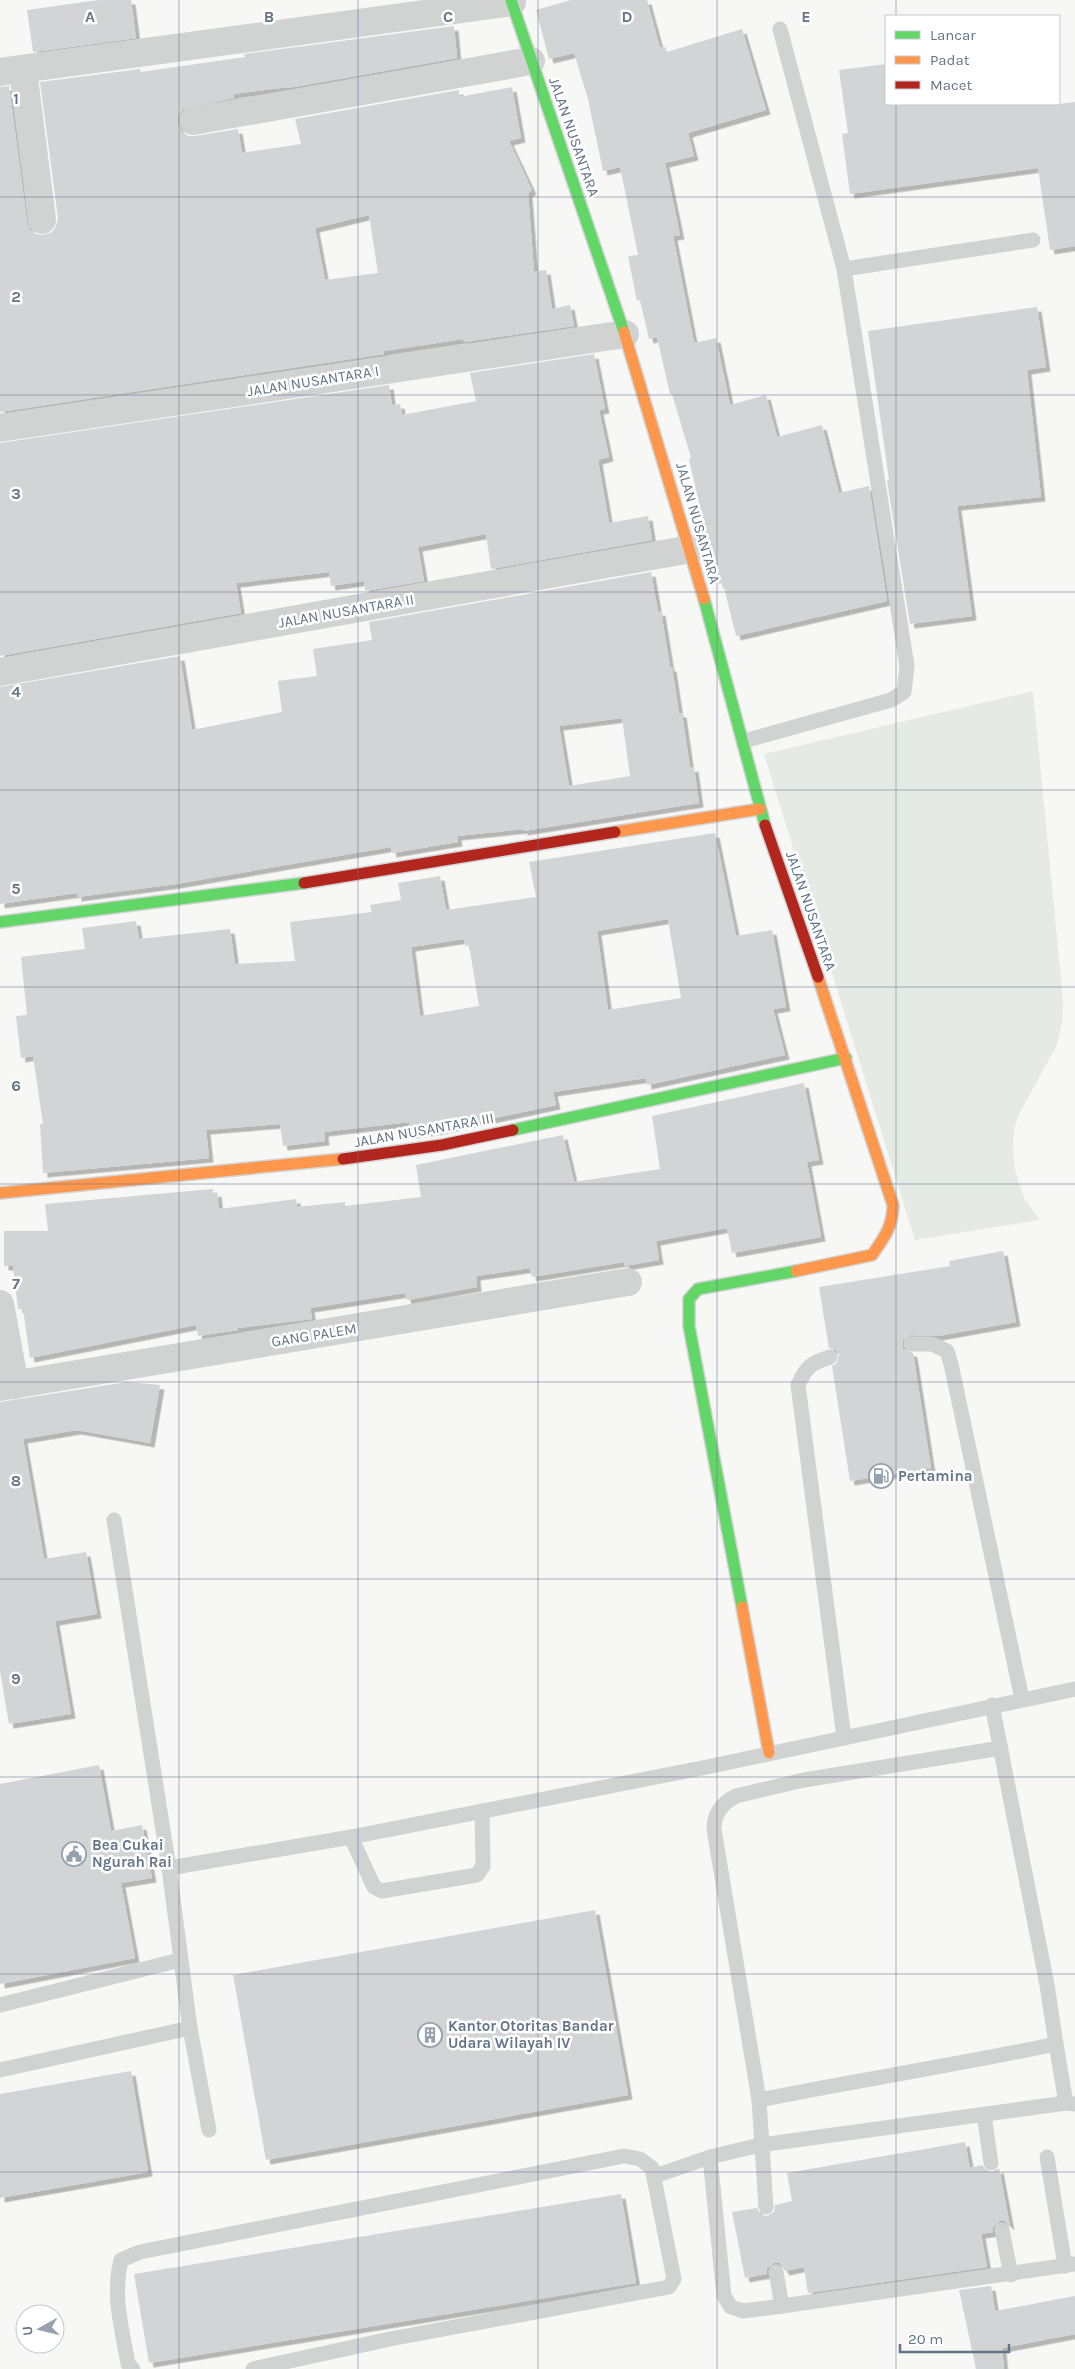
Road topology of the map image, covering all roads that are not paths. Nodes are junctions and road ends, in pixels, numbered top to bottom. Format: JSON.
{"nodes":[{"id":1,"x":511,"y":1,"type":"edge"},
{"id":2,"x":780,"y":29,"type":"dead end"},
{"id":3,"x":532,"y":61,"type":"junction"},
{"id":4,"x":11,"y":71,"type":"edge"},
{"id":5,"x":192,"y":121,"type":"dead end"},
{"id":6,"x":42,"y":220,"type":"dead end"},
{"id":7,"x":1033,"y":240,"type":"dead end"},
{"id":8,"x":844,"y":269,"type":"junction"},
{"id":9,"x":626,"y":334,"type":"junction"},
{"id":10,"x":0,"y":428,"type":"edge"},
{"id":11,"x":691,"y":549,"type":"junction"},
{"id":12,"x":0,"y":672,"type":"edge"},
{"id":13,"x":744,"y":741,"type":"junction"},
{"id":14,"x":760,"y":809,"type":"junction"},
{"id":15,"x":0,"y":922,"type":"edge"},
{"id":16,"x":846,"y":1058,"type":"junction"},
{"id":17,"x":0,"y":1193,"type":"edge"},
{"id":18,"x":628,"y":1282,"type":"dead end"},
{"id":19,"x":0,"y":1304,"type":"edge"},
{"id":20,"x":911,"y":1344,"type":"dead end"},
{"id":21,"x":830,"y":1357,"type":"dead end"},
{"id":22,"x":8,"y":1386,"type":"edge"},
{"id":23,"x":114,"y":1520,"type":"dead end"},
{"id":24,"x":1075,"y":1689,"type":"edge"},
{"id":25,"x":1022,"y":1699,"type":"junction"},
{"id":26,"x":992,"y":1705,"type":"junction"},
{"id":27,"x":844,"y":1738,"type":"junction"},
{"id":28,"x":1001,"y":1748,"type":"junction"},
{"id":29,"x":769,"y":1753,"type":"junction"},
{"id":30,"x":482,"y":1811,"type":"junction"},
{"id":31,"x":352,"y":1836,"type":"junction"},
{"id":32,"x":168,"y":1868,"type":"junction"},
{"id":33,"x":180,"y":1960,"type":"junction"},
{"id":34,"x":0,"y":2005,"type":"edge"},
{"id":35,"x":190,"y":2028,"type":"junction"},
{"id":36,"x":1056,"y":2044,"type":"junction"},
{"id":37,"x":0,"y":2070,"type":"edge"},
{"id":38,"x":759,"y":2100,"type":"junction"},
{"id":39,"x":1071,"y":2104,"type":"edge"},
{"id":40,"x":984,"y":2115,"type":"junction"},
{"id":41,"x":209,"y":2130,"type":"dead end"},
{"id":42,"x":760,"y":2145,"type":"junction"},
{"id":43,"x":710,"y":2157,"type":"junction"},
{"id":44,"x":1047,"y":2157,"type":"dead end"},
{"id":45,"x":991,"y":2163,"type":"dead end"},
{"id":46,"x":655,"y":2176,"type":"junction"},
{"id":47,"x":766,"y":2207,"type":"dead end"},
{"id":48,"x":1002,"y":2230,"type":"dead end"},
{"id":49,"x":1070,"y":2265,"type":"edge"},
{"id":50,"x":776,"y":2272,"type":"dead end"},
{"id":51,"x":1011,"y":2275,"type":"junction"},
{"id":52,"x":782,"y":2306,"type":"junction"},
{"id":53,"x":132,"y":2369,"type":"edge"},
{"id":54,"x":253,"y":2369,"type":"edge"}],
"edges":[{"from":1,"to":3,"type":"street","name":"JALAN NUSANTARA"},
{"from":1,"to":4,"type":"street"},
{"from":2,"to":8,"type":"lane"},
{"from":3,"to":5,"type":"street"},
{"from":3,"to":9,"type":"street","name":"JALAN NUSANTARA"},
{"from":4,"to":6,"type":"street"},
{"from":7,"to":8,"type":"lane"},
{"from":8,"to":13,"type":"lane"},
{"from":9,"to":10,"type":"street","name":"JALAN NUSANTARA I"},
{"from":9,"to":11,"type":"street","name":"JALAN NUSANTARA"},
{"from":11,"to":12,"type":"street","name":"JALAN NUSANTARA II"},
{"from":11,"to":13,"type":"street","name":"JALAN NUSANTARA"},
{"from":13,"to":14,"type":"street","name":"JALAN NUSANTARA"},
{"from":14,"to":15,"type":"street"},
{"from":14,"to":16,"type":"street","name":"JALAN NUSANTARA"},
{"from":16,"to":17,"type":"street","name":"JALAN NUSANTARA III"},
{"from":16,"to":29,"type":"street","name":"JALAN NUSANTARA"},
{"from":18,"to":22,"type":"street","name":"GANG PALEM"},
{"from":19,"to":22,"type":"street"},
{"from":20,"to":25,"type":"lane"},
{"from":21,"to":27,"type":"lane"},
{"from":23,"to":32,"type":"lane"},
{"from":24,"to":25,"type":"lane"},
{"from":25,"to":26,"type":"lane"},
{"from":26,"to":27,"type":"lane"},
{"from":26,"to":28,"type":"lane"},
{"from":27,"to":29,"type":"lane"},
{"from":28,"to":36,"type":"lane"},
{"from":28,"to":38,"type":"lane"},
{"from":29,"to":30,"type":"lane"},
{"from":30,"to":31,"type":"lane"},
{"from":30,"to":31,"type":"lane"},
{"from":31,"to":32,"type":"lane"},
{"from":32,"to":33,"type":"lane"},
{"from":33,"to":34,"type":"lane"},
{"from":33,"to":35,"type":"lane"},
{"from":35,"to":37,"type":"lane"},
{"from":35,"to":41,"type":"lane"},
{"from":36,"to":38,"type":"lane"},
{"from":36,"to":39,"type":"lane"},
{"from":38,"to":42,"type":"lane"},
{"from":39,"to":40,"type":"lane"},
{"from":40,"to":42,"type":"lane"},
{"from":40,"to":45,"type":"lane"},
{"from":42,"to":43,"type":"lane"},
{"from":42,"to":47,"type":"lane"},
{"from":43,"to":46,"type":"lane"},
{"from":43,"to":52,"type":"lane"},
{"from":44,"to":49,"type":"lane"},
{"from":46,"to":53,"type":"lane"},
{"from":46,"to":54,"type":"lane"},
{"from":48,"to":51,"type":"lane"},
{"from":49,"to":51,"type":"lane"},
{"from":50,"to":52,"type":"lane"},
{"from":51,"to":52,"type":"lane"}]}
